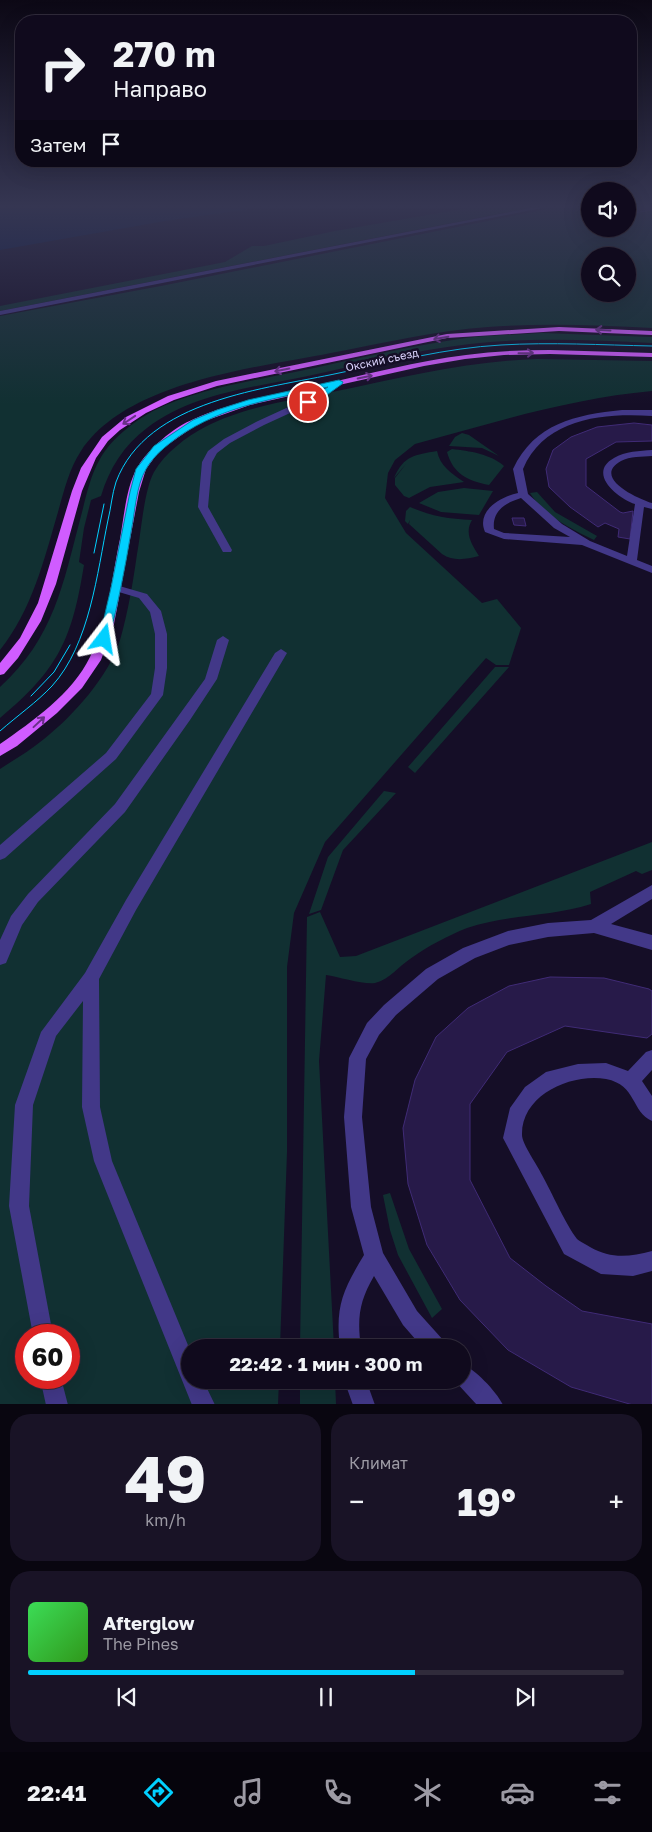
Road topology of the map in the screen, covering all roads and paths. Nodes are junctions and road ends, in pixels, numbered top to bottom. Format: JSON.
{"nodes":[{"id":1,"x":206,"y":274,"type":"edge"},
{"id":2,"x":0,"y":314,"type":"edge"},
{"id":3,"x":652,"y":333,"type":"edge"},
{"id":4,"x":652,"y":355,"type":"edge"},
{"id":5,"x":339,"y":382,"type":"junction"},
{"id":6,"x":652,"y":413,"type":"edge"},
{"id":7,"x":652,"y":453,"type":"edge"},
{"id":8,"x":523,"y":495,"type":"junction"},
{"id":9,"x":640,"y":503,"type":"junction"},
{"id":10,"x":652,"y":506,"type":"edge"},
{"id":11,"x":586,"y":543,"type":"junction"},
{"id":12,"x":227,"y":550,"type":"dead end"},
{"id":13,"x":632,"y":561,"type":"junction"},
{"id":14,"x":652,"y":570,"type":"edge"},
{"id":15,"x":116,"y":588,"type":"junction"},
{"id":16,"x":223,"y":640,"type":"dead end"},
{"id":17,"x":281,"y":653,"type":"dead end"},
{"id":18,"x":0,"y":671,"type":"edge"},
{"id":19,"x":0,"y":751,"type":"edge"},
{"id":20,"x":0,"y":854,"type":"edge"},
{"id":21,"x":652,"y":891,"type":"edge"},
{"id":22,"x":594,"y":926,"type":"junction"},
{"id":23,"x":652,"y":943,"type":"edge"},
{"id":24,"x":0,"y":958,"type":"edge"},
{"id":25,"x":91,"y":978,"type":"junction"},
{"id":26,"x":652,"y":1058,"type":"edge"},
{"id":27,"x":631,"y":1080,"type":"junction"},
{"id":28,"x":652,"y":1112,"type":"edge"},
{"id":29,"x":374,"y":1257,"type":"junction"},
{"id":30,"x":652,"y":1261,"type":"edge"},
{"id":31,"x":41,"y":1324,"type":"edge"},
{"id":32,"x":350,"y":1339,"type":"edge"},
{"id":33,"x":430,"y":1339,"type":"edge"},
{"id":34,"x":181,"y":1354,"type":"edge"},
{"id":35,"x":471,"y":1383,"type":"edge"},
{"id":36,"x":54,"y":1389,"type":"edge"},
{"id":37,"x":196,"y":1389,"type":"edge"},
{"id":38,"x":358,"y":1389,"type":"edge"},
{"id":39,"x":57,"y":1404,"type":"edge"},
{"id":40,"x":204,"y":1404,"type":"edge"},
{"id":41,"x":364,"y":1404,"type":"edge"},
{"id":42,"x":492,"y":1404,"type":"edge"}],
"edges":[{"from":1,"to":2,"type":"street"},
{"from":3,"to":18,"type":"main road","name":"Окский съезд","one_way":true},
{"from":5,"to":4,"type":"main road","name":"Окский съезд","one_way":true},
{"from":5,"to":12,"type":"street"},
{"from":5,"to":15,"type":"main road","name":"Окский съезд"},
{"from":6,"to":8,"type":"street"},
{"from":7,"to":9,"type":"street"},
{"from":8,"to":11,"type":"street"},
{"from":8,"to":11,"type":"street"},
{"from":9,"to":10,"type":"street"},
{"from":9,"to":13,"type":"street"},
{"from":11,"to":13,"type":"street"},
{"from":13,"to":14,"type":"street"},
{"from":19,"to":15,"type":"main road","name":"Окский съезд","one_way":true},
{"from":15,"to":20,"type":"street"},
{"from":16,"to":24,"type":"street"},
{"from":17,"to":25,"type":"street"},
{"from":21,"to":22,"type":"street"},
{"from":22,"to":23,"type":"street"},
{"from":22,"to":29,"type":"street"},
{"from":25,"to":31,"type":"street"},
{"from":25,"to":34,"type":"street"},
{"from":26,"to":27,"type":"street"},
{"from":27,"to":28,"type":"street"},
{"from":27,"to":30,"type":"street"},
{"from":29,"to":32,"type":"street"},
{"from":29,"to":33,"type":"street"},
{"from":35,"to":42,"type":"street"},
{"from":36,"to":39,"type":"street"},
{"from":37,"to":40,"type":"street"},
{"from":38,"to":41,"type":"street"}]}
